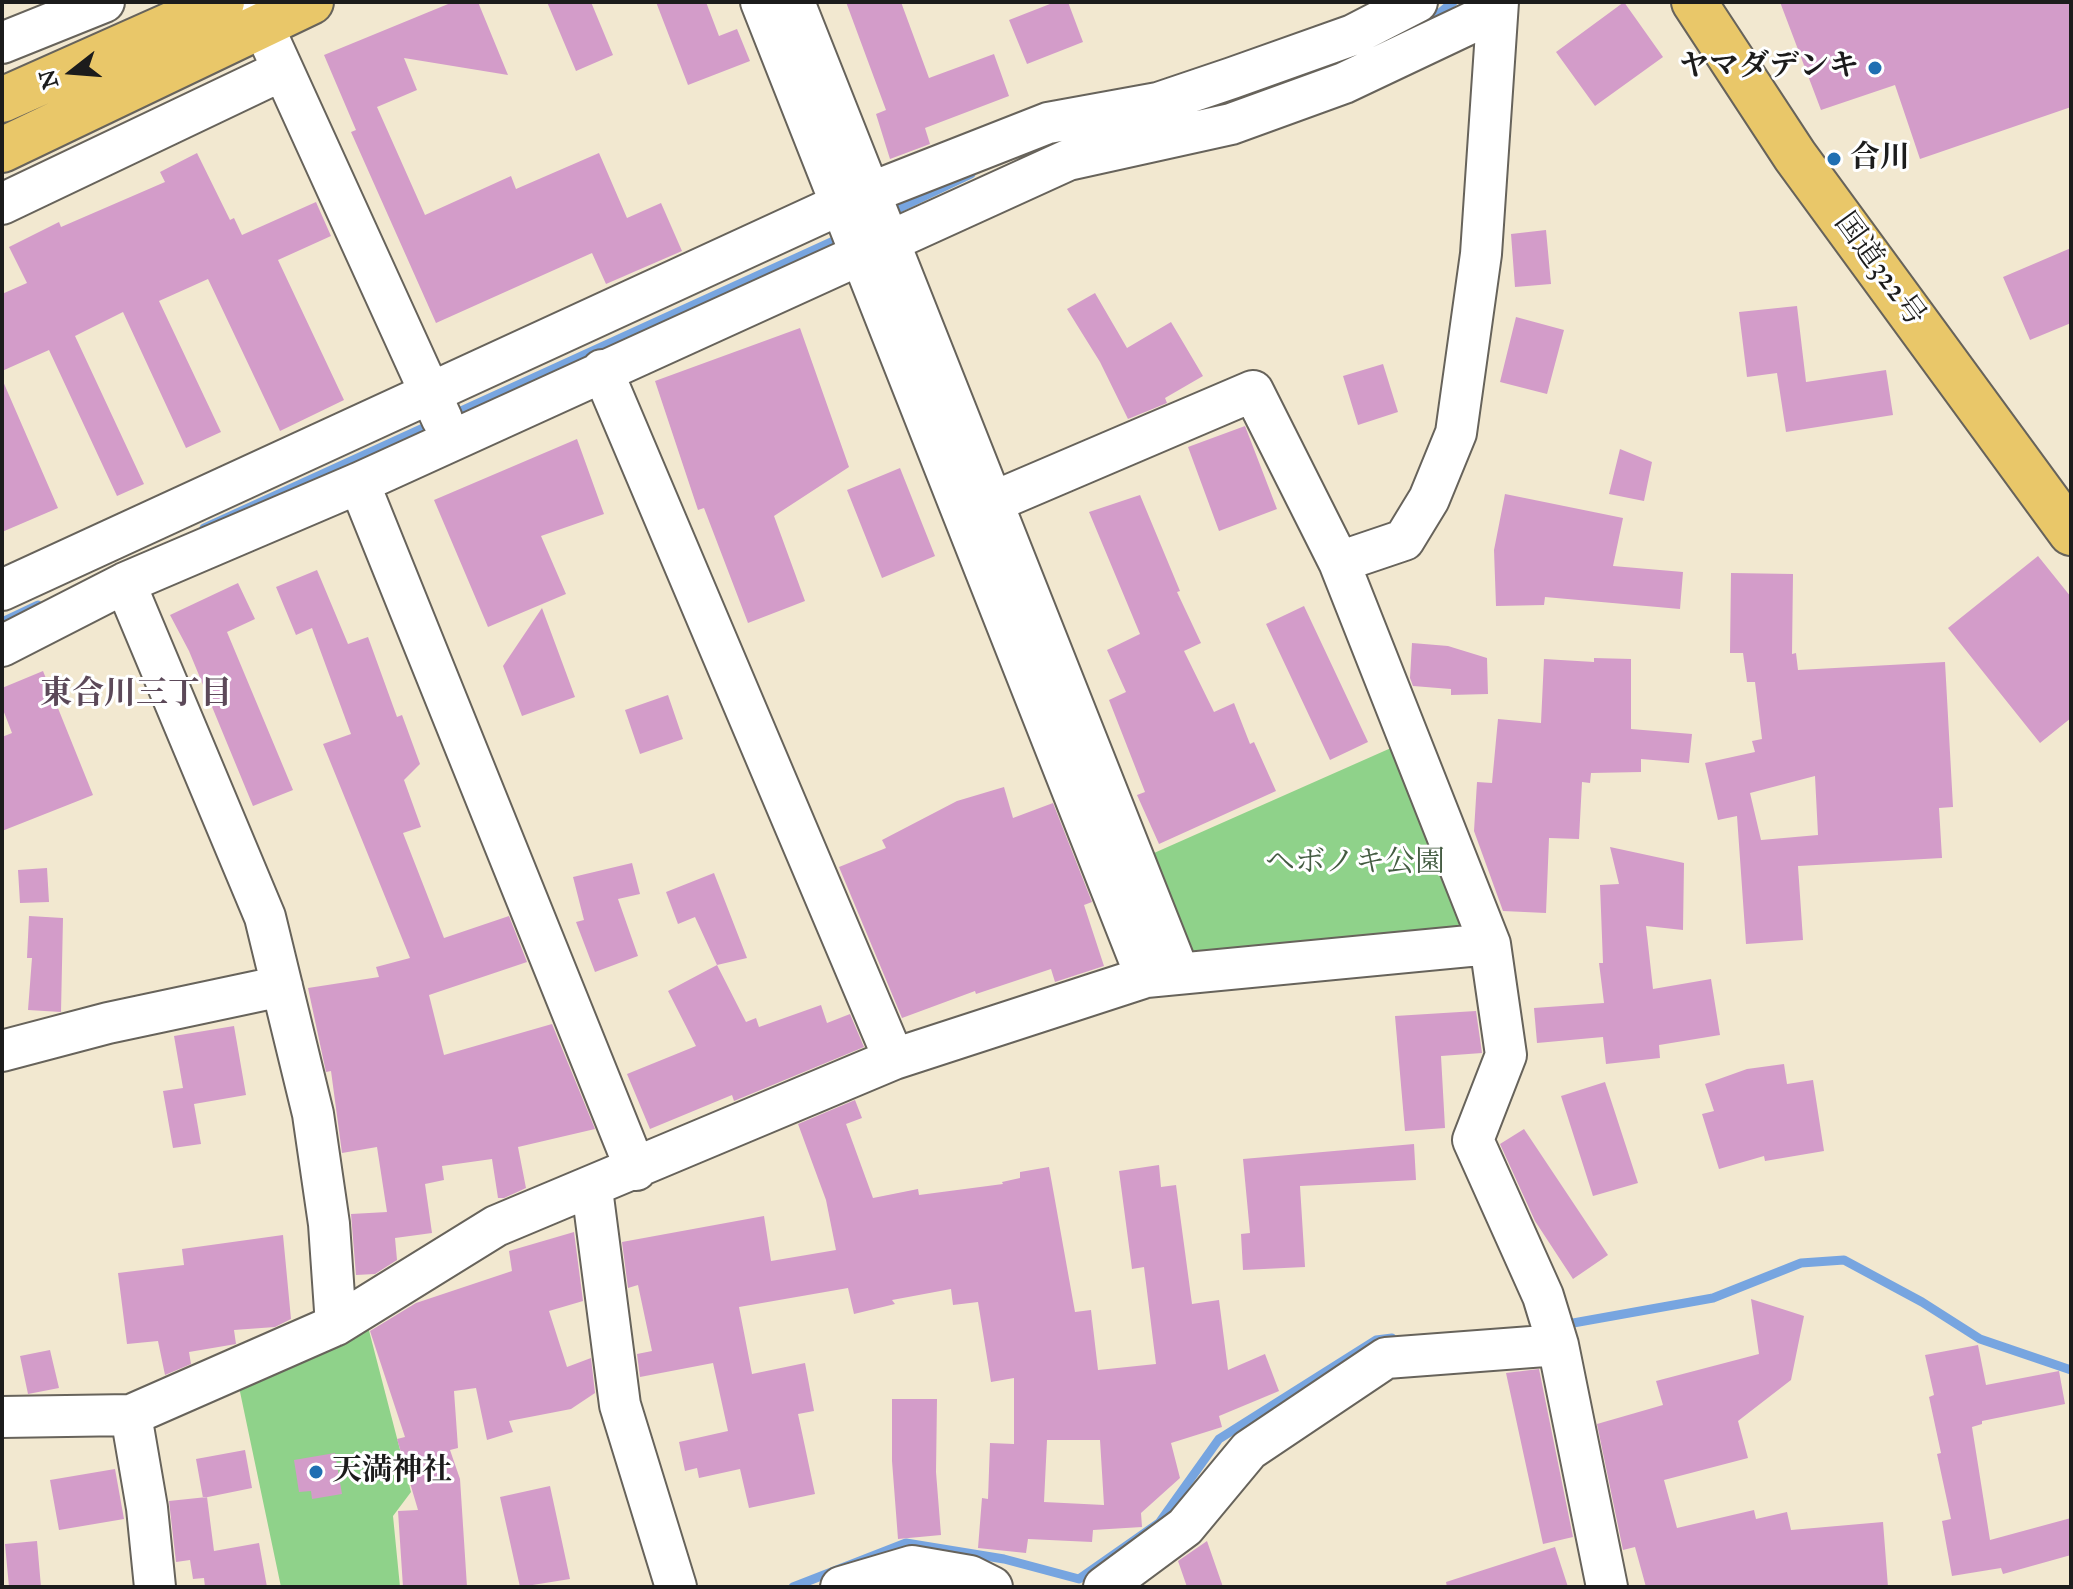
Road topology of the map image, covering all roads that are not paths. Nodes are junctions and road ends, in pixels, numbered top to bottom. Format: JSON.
{"nodes":[{"id":1,"x":104,"y":2,"type":"edge"},
{"id":2,"x":222,"y":2,"type":"edge"},
{"id":3,"x":311,"y":2,"type":"edge"},
{"id":4,"x":761,"y":2,"type":"edge"},
{"id":5,"x":794,"y":2,"type":"edge"},
{"id":6,"x":1417,"y":2,"type":"edge"},
{"id":7,"x":1694,"y":2,"type":"edge"},
{"id":8,"x":1497,"y":6,"type":"edge"},
{"id":9,"x":257,"y":13,"type":"edge"},
{"id":10,"x":2,"y":43,"type":"edge"},
{"id":11,"x":283,"y":70,"type":"junction"},
{"id":12,"x":2,"y":100,"type":"edge"},
{"id":13,"x":2,"y":150,"type":"edge"},
{"id":14,"x":856,"y":202,"type":"junction"},
{"id":15,"x":2,"y":204,"type":"edge"},
{"id":16,"x":873,"y":244,"type":"junction"},
{"id":17,"x":602,"y":370,"type":"junction"},
{"id":18,"x":432,"y":394,"type":"junction"},
{"id":19,"x":452,"y":441,"type":"junction"},
{"id":20,"x":359,"y":483,"type":"junction"},
{"id":21,"x":980,"y":508,"type":"junction"},
{"id":22,"x":2071,"y":533,"type":"edge"},
{"id":23,"x":1339,"y":562,"type":"junction"},
{"id":24,"x":125,"y":583,"type":"junction"},
{"id":25,"x":2,"y":590,"type":"edge"},
{"id":26,"x":2,"y":646,"type":"edge"},
{"id":27,"x":1490,"y":944,"type":"junction"},
{"id":28,"x":1162,"y":975,"type":"junction"},
{"id":29,"x":282,"y":986,"type":"junction"},
{"id":30,"x":2,"y":1051,"type":"edge"},
{"id":31,"x":894,"y":1059,"type":"junction"},
{"id":32,"x":636,"y":1170,"type":"junction"},
{"id":33,"x":592,"y":1189,"type":"junction"},
{"id":34,"x":336,"y":1325,"type":"junction"},
{"id":35,"x":1558,"y":1345,"type":"junction"},
{"id":36,"x":131,"y":1415,"type":"junction"},
{"id":37,"x":2,"y":1417,"type":"edge"},
{"id":38,"x":977,"y":1583,"type":"edge"},
{"id":39,"x":155,"y":1587,"type":"edge"},
{"id":40,"x":676,"y":1587,"type":"edge"},
{"id":41,"x":841,"y":1587,"type":"edge"},
{"id":42,"x":1104,"y":1587,"type":"edge"},
{"id":43,"x":1607,"y":1587,"type":"edge"}],
"edges":[{"from":1,"to":10,"type":"street"},
{"from":2,"to":12,"type":"highway"},
{"from":3,"to":9,"type":"highway"},
{"from":4,"to":14,"type":"street"},
{"from":5,"to":14,"type":"street"},
{"from":6,"to":14,"type":"street"},
{"from":7,"to":22,"type":"highway","name":"国道322号"},
{"from":8,"to":16,"type":"street"},
{"from":8,"to":23,"type":"street"},
{"from":9,"to":11,"type":"street"},
{"from":9,"to":13,"type":"highway"},
{"from":11,"to":15,"type":"street"},
{"from":11,"to":18,"type":"street"},
{"from":14,"to":16,"type":"street"},
{"from":14,"to":18,"type":"street"},
{"from":16,"to":17,"type":"street"},
{"from":16,"to":21,"type":"street"},
{"from":17,"to":19,"type":"street"},
{"from":17,"to":31,"type":"street"},
{"from":18,"to":19,"type":"street"},
{"from":18,"to":25,"type":"street"},
{"from":19,"to":20,"type":"street"},
{"from":20,"to":24,"type":"street"},
{"from":20,"to":32,"type":"street"},
{"from":21,"to":23,"type":"street"},
{"from":21,"to":28,"type":"street"},
{"from":23,"to":27,"type":"street"},
{"from":24,"to":26,"type":"street"},
{"from":24,"to":29,"type":"street"},
{"from":27,"to":28,"type":"street"},
{"from":27,"to":35,"type":"street"},
{"from":28,"to":31,"type":"street"},
{"from":29,"to":30,"type":"street"},
{"from":29,"to":34,"type":"street"},
{"from":31,"to":32,"type":"street"},
{"from":32,"to":33,"type":"street"},
{"from":33,"to":34,"type":"street"},
{"from":33,"to":40,"type":"street"},
{"from":34,"to":36,"type":"street"},
{"from":35,"to":42,"type":"street"},
{"from":35,"to":43,"type":"street"},
{"from":36,"to":37,"type":"street"},
{"from":36,"to":39,"type":"street"},
{"from":38,"to":41,"type":"street"}]}
